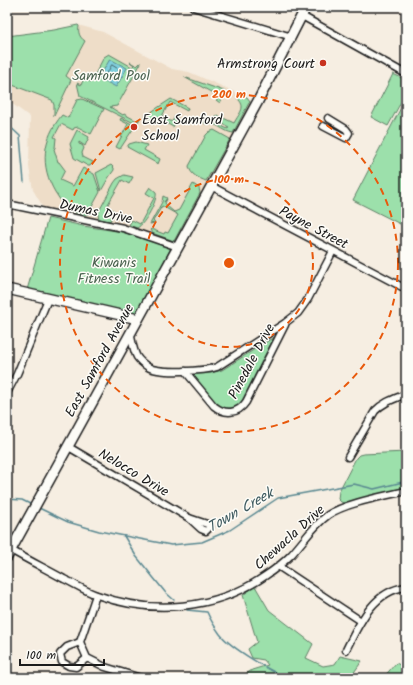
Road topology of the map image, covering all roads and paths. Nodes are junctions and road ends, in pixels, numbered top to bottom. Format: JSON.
{"nodes":[{"id":1,"x":193,"y":7,"type":"edge"},
{"id":2,"x":304,"y":11,"type":"edge"},
{"id":3,"x":292,"y":37,"type":"junction"},
{"id":4,"x":406,"y":74,"type":"edge"},
{"id":5,"x":328,"y":118,"type":"dead end"},
{"id":6,"x":323,"y":126,"type":"dead end"},
{"id":7,"x":211,"y":186,"type":"junction"},
{"id":8,"x":7,"y":204,"type":"edge"},
{"id":9,"x":178,"y":247,"type":"junction"},
{"id":10,"x":333,"y":251,"type":"junction"},
{"id":11,"x":7,"y":289,"type":"edge"},
{"id":12,"x":406,"y":289,"type":"edge"},
{"id":13,"x":48,"y":299,"type":"junction"},
{"id":14,"x":138,"y":319,"type":"junction"},
{"id":15,"x":286,"y":323,"type":"junction"},
{"id":16,"x":130,"y":332,"type":"junction"},
{"id":17,"x":185,"y":371,"type":"junction"},
{"id":18,"x":7,"y":393,"type":"edge"},
{"id":19,"x":406,"y":394,"type":"edge"},
{"id":20,"x":67,"y":446,"type":"junction"},
{"id":21,"x":348,"y":457,"type":"dead end"},
{"id":22,"x":406,"y":491,"type":"edge"},
{"id":23,"x":188,"y":518,"type":"dead end"},
{"id":24,"x":9,"y":553,"type":"edge"},
{"id":25,"x":278,"y":566,"type":"junction"},
{"id":26,"x":406,"y":587,"type":"edge"},
{"id":27,"x":96,"y":595,"type":"junction"},
{"id":28,"x":361,"y":620,"type":"junction"},
{"id":29,"x":80,"y":642,"type":"junction"},
{"id":30,"x":346,"y":650,"type":"dead end"},
{"id":31,"x":86,"y":658,"type":"junction"},
{"id":32,"x":141,"y":678,"type":"edge"}],
"edges":[{"from":1,"to":3,"type":"street"},
{"from":2,"to":3,"type":"street","name":"East Samford Avenue"},
{"from":2,"to":4,"type":"street"},
{"from":3,"to":7,"type":"street","name":"East Samford Avenue"},
{"from":5,"to":6,"type":"street"},
{"from":7,"to":9,"type":"street","name":"East Samford Avenue"},
{"from":7,"to":10,"type":"street","name":"Payne Street"},
{"from":8,"to":9,"type":"street","name":"Dumas Drive"},
{"from":9,"to":14,"type":"street","name":"East Samford Avenue"},
{"from":10,"to":12,"type":"street","name":"Payne Street"},
{"from":10,"to":15,"type":"street","name":"Pinedale Drive"},
{"from":11,"to":13,"type":"street"},
{"from":13,"to":14,"type":"street"},
{"from":13,"to":18,"type":"street"},
{"from":14,"to":16,"type":"street","name":"East Samford Avenue"},
{"from":15,"to":17,"type":"street","name":"Pinedale Drive"},
{"from":15,"to":17,"type":"street","name":"Pinedale Drive"},
{"from":16,"to":17,"type":"street","name":"Pinedale Drive"},
{"from":16,"to":20,"type":"street","name":"East Samford Avenue"},
{"from":19,"to":21,"type":"street"},
{"from":20,"to":23,"type":"street","name":"Nelocco Drive"},
{"from":20,"to":24,"type":"street","name":"East Samford Avenue"},
{"from":22,"to":25,"type":"street","name":"Chewacla Drive"},
{"from":24,"to":27,"type":"street","name":"Chewacla Drive"},
{"from":25,"to":27,"type":"street","name":"Chewacla Drive"},
{"from":25,"to":28,"type":"street"},
{"from":26,"to":28,"type":"street"},
{"from":27,"to":29,"type":"street"},
{"from":28,"to":30,"type":"street"},
{"from":29,"to":31,"type":"street"},
{"from":29,"to":31,"type":"street"},
{"from":31,"to":32,"type":"street"}]}
